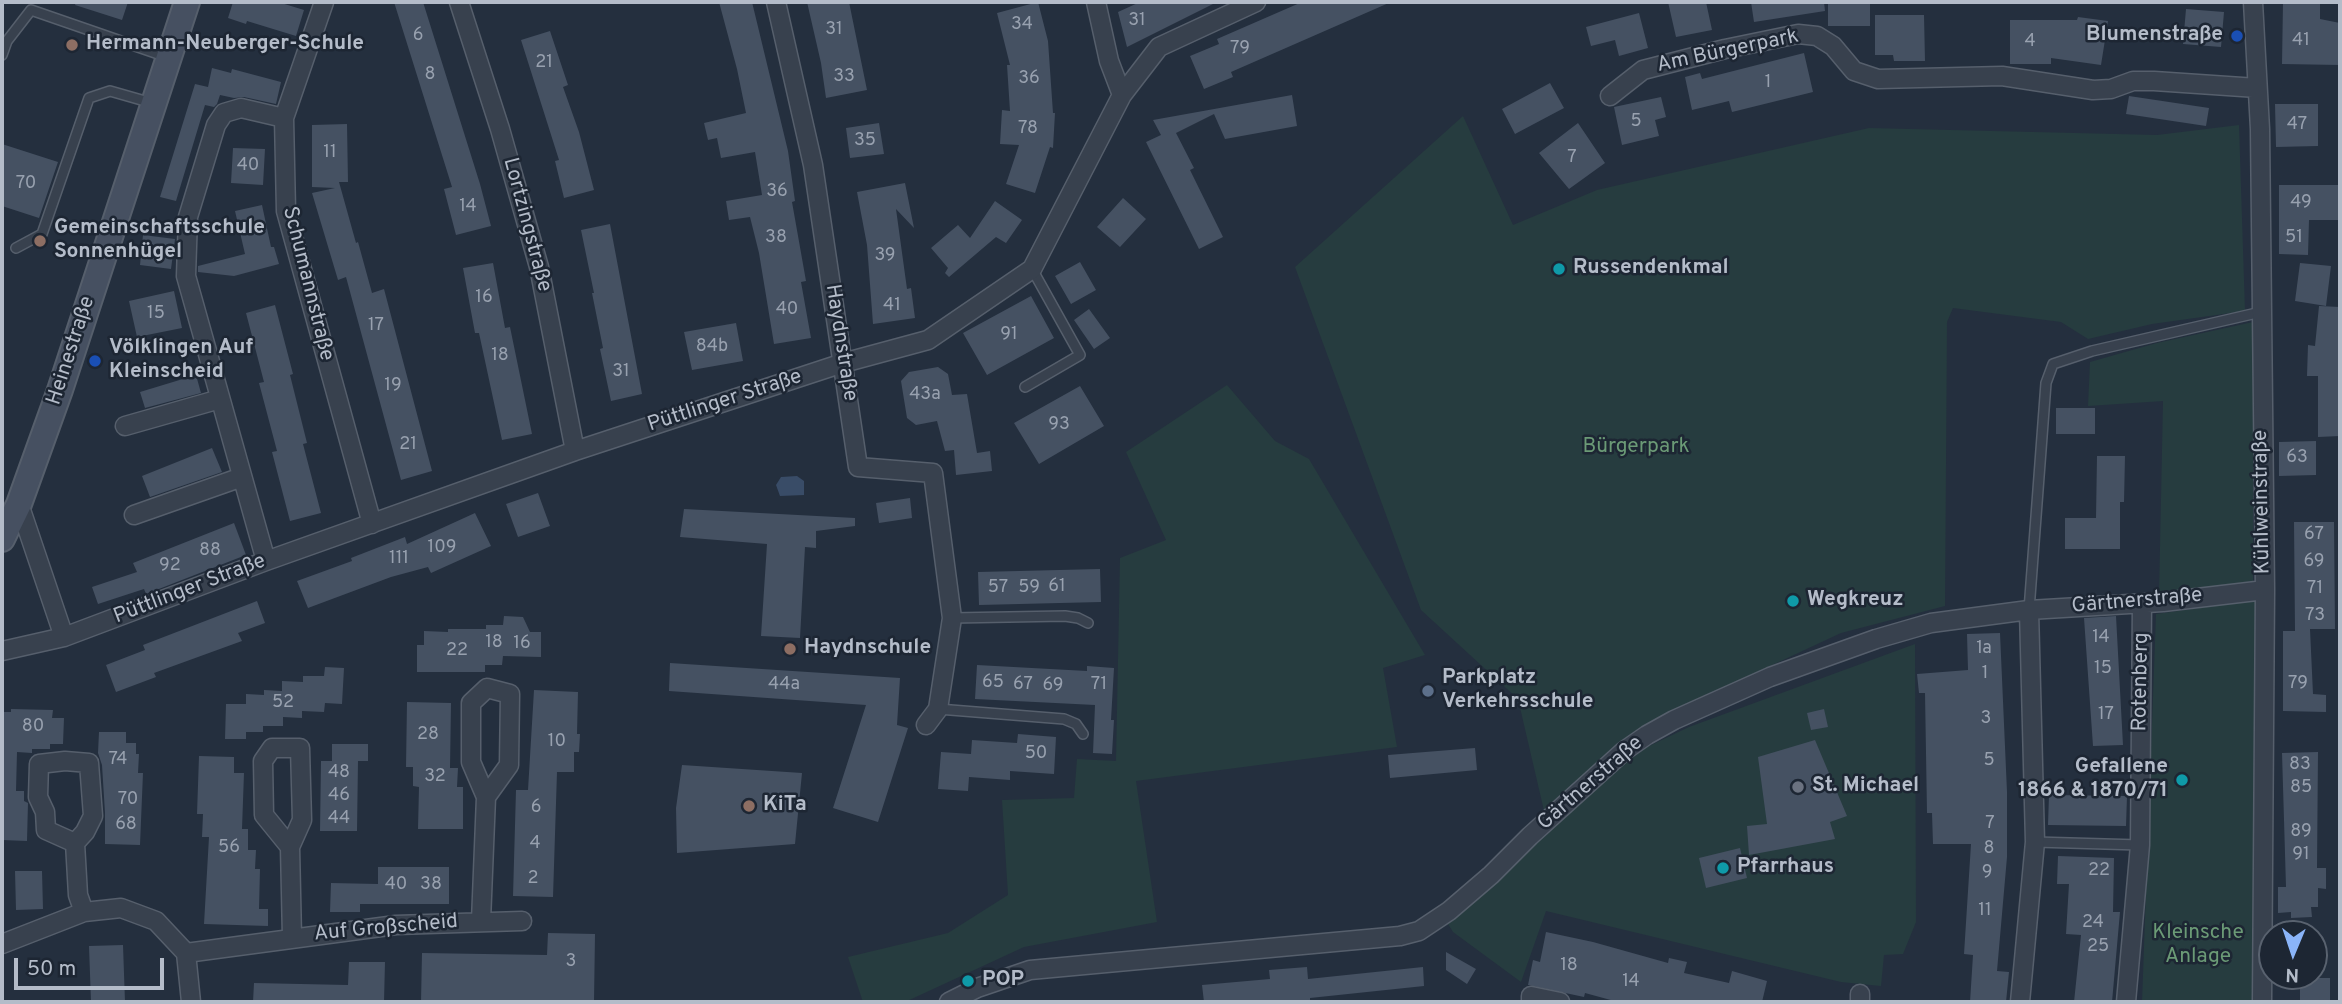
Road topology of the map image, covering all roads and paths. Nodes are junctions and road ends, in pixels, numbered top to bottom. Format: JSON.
{"nodes":[{"id":1,"x":187,"y":2,"type":"edge"},
{"id":2,"x":324,"y":2,"type":"edge"},
{"id":3,"x":460,"y":2,"type":"edge"},
{"id":4,"x":776,"y":2,"type":"edge"},
{"id":5,"x":1096,"y":2,"type":"edge"},
{"id":6,"x":1256,"y":2,"type":"edge"},
{"id":7,"x":2253,"y":2,"type":"edge"},
{"id":8,"x":2,"y":55,"type":"edge"},
{"id":9,"x":169,"y":58,"type":"junction"},
{"id":10,"x":2258,"y":88,"type":"junction"},
{"id":11,"x":1122,"y":94,"type":"junction"},
{"id":12,"x":1610,"y":96,"type":"dead end"},
{"id":13,"x":154,"y":103,"type":"junction"},
{"id":14,"x":285,"y":118,"type":"junction"},
{"id":15,"x":16,"y":248,"type":"dead end"},
{"id":16,"x":1032,"y":269,"type":"junction"},
{"id":17,"x":2261,"y":312,"type":"junction"},
{"id":18,"x":844,"y":363,"type":"junction"},
{"id":19,"x":1025,"y":387,"type":"dead end"},
{"id":20,"x":220,"y":399,"type":"junction"},
{"id":21,"x":125,"y":426,"type":"dead end"},
{"id":22,"x":575,"y":452,"type":"junction"},
{"id":23,"x":242,"y":477,"type":"junction"},
{"id":24,"x":19,"y":504,"type":"junction"},
{"id":25,"x":134,"y":515,"type":"dead end"},
{"id":26,"x":372,"y":524,"type":"junction"},
{"id":27,"x":2,"y":538,"type":"edge"},
{"id":28,"x":266,"y":561,"type":"junction"},
{"id":29,"x":2265,"y":590,"type":"junction"},
{"id":30,"x":2142,"y":603,"type":"junction"},
{"id":31,"x":2029,"y":610,"type":"junction"},
{"id":32,"x":952,"y":618,"type":"junction"},
{"id":33,"x":1088,"y":623,"type":"dead end"},
{"id":34,"x":64,"y":637,"type":"junction"},
{"id":35,"x":2,"y":651,"type":"edge"},
{"id":36,"x":938,"y":709,"type":"junction"},
{"id":37,"x":926,"y":725,"type":"dead end"},
{"id":38,"x":1083,"y":734,"type":"dead end"},
{"id":39,"x":486,"y":797,"type":"junction"},
{"id":40,"x":2035,"y":842,"type":"junction"},
{"id":41,"x":75,"y":843,"type":"junction"},
{"id":42,"x":2140,"y":845,"type":"junction"},
{"id":43,"x":290,"y":848,"type":"junction"},
{"id":44,"x":84,"y":912,"type":"junction"},
{"id":45,"x":481,"y":921,"type":"junction"},
{"id":46,"x":522,"y":921,"type":"dead end"},
{"id":47,"x":292,"y":938,"type":"junction"},
{"id":48,"x":2,"y":944,"type":"edge"},
{"id":49,"x":186,"y":953,"type":"junction"},
{"id":50,"x":979,"y":995,"type":"edge"},
{"id":51,"x":191,"y":1002,"type":"edge"},
{"id":52,"x":949,"y":1002,"type":"edge"},
{"id":53,"x":1531,"y":1002,"type":"edge"},
{"id":54,"x":1560,"y":1002,"type":"edge"},
{"id":55,"x":2020,"y":1002,"type":"edge"},
{"id":56,"x":2126,"y":1002,"type":"edge"},
{"id":57,"x":2262,"y":1002,"type":"edge"}],
"edges":[{"from":1,"to":9,"type":"main road","name":"Heinestraße"},
{"from":2,"to":14,"type":"street","name":"Schumannstraße"},
{"from":3,"to":22,"type":"street","name":"Lortzingstraße"},
{"from":4,"to":18,"type":"street","name":"Haydnstraße"},
{"from":5,"to":11,"type":"street"},
{"from":6,"to":11,"type":"street","name":"Püttlinger Straße"},
{"from":7,"to":10,"type":"street","name":"Kühlweinstraße"},
{"from":8,"to":9,"type":"lane"},
{"from":9,"to":13,"type":"main road","name":"Heinestraße"},
{"from":10,"to":12,"type":"street","name":"Am Bürgerpark"},
{"from":10,"to":17,"type":"street","name":"Kühlweinstraße"},
{"from":11,"to":16,"type":"street","name":"Püttlinger Straße"},
{"from":13,"to":15,"type":"lane"},
{"from":13,"to":24,"type":"main road","name":"Heinestraße"},
{"from":14,"to":20,"type":"street"},
{"from":14,"to":26,"type":"street","name":"Schumannstraße"},
{"from":16,"to":18,"type":"street","name":"Püttlinger Straße"},
{"from":16,"to":19,"type":"lane"},
{"from":17,"to":29,"type":"street","name":"Kühlweinstraße"},
{"from":17,"to":31,"type":"lane"},
{"from":18,"to":22,"type":"street","name":"Püttlinger Straße"},
{"from":18,"to":32,"type":"street","name":"Haydnstraße"},
{"from":20,"to":21,"type":"street"},
{"from":20,"to":23,"type":"street"},
{"from":22,"to":26,"type":"street","name":"Püttlinger Straße"},
{"from":23,"to":25,"type":"street"},
{"from":23,"to":28,"type":"street"},
{"from":24,"to":27,"type":"main road","name":"Heinestraße"},
{"from":24,"to":34,"type":"street"},
{"from":26,"to":28,"type":"street","name":"Püttlinger Straße"},
{"from":28,"to":34,"type":"street","name":"Püttlinger Straße"},
{"from":29,"to":30,"type":"street","name":"Gärtnerstraße"},
{"from":29,"to":57,"type":"street","name":"Kühlweinstraße"},
{"from":30,"to":31,"type":"street","name":"Gärtnerstraße"},
{"from":30,"to":42,"type":"street","name":"Rotenberg"},
{"from":31,"to":40,"type":"street"},
{"from":31,"to":50,"type":"street","name":"Gärtnerstraße"},
{"from":32,"to":33,"type":"lane"},
{"from":32,"to":36,"type":"street","name":"Haydnstraße"},
{"from":34,"to":35,"type":"street","name":"Püttlinger Straße"},
{"from":36,"to":37,"type":"street","name":"Haydnstraße"},
{"from":36,"to":38,"type":"lane"},
{"from":39,"to":39,"type":"street","name":"Auf Großscheid"},
{"from":39,"to":45,"type":"street","name":"Auf Großscheid"},
{"from":40,"to":42,"type":"lane"},
{"from":40,"to":55,"type":"street"},
{"from":41,"to":41,"type":"street"},
{"from":41,"to":44,"type":"street"},
{"from":42,"to":56,"type":"street","name":"Rotenberg"},
{"from":43,"to":43,"type":"street","name":"Auf Großscheid"},
{"from":43,"to":47,"type":"street","name":"Auf Großscheid"},
{"from":44,"to":48,"type":"street"},
{"from":44,"to":49,"type":"street"},
{"from":45,"to":46,"type":"street","name":"Auf Großscheid"},
{"from":45,"to":47,"type":"street","name":"Auf Großscheid"},
{"from":47,"to":49,"type":"street","name":"Auf Großscheid"},
{"from":49,"to":51,"type":"street"},
{"from":50,"to":52,"type":"street","name":"Gärtnerstraße"},
{"from":53,"to":54,"type":"street"}]}
